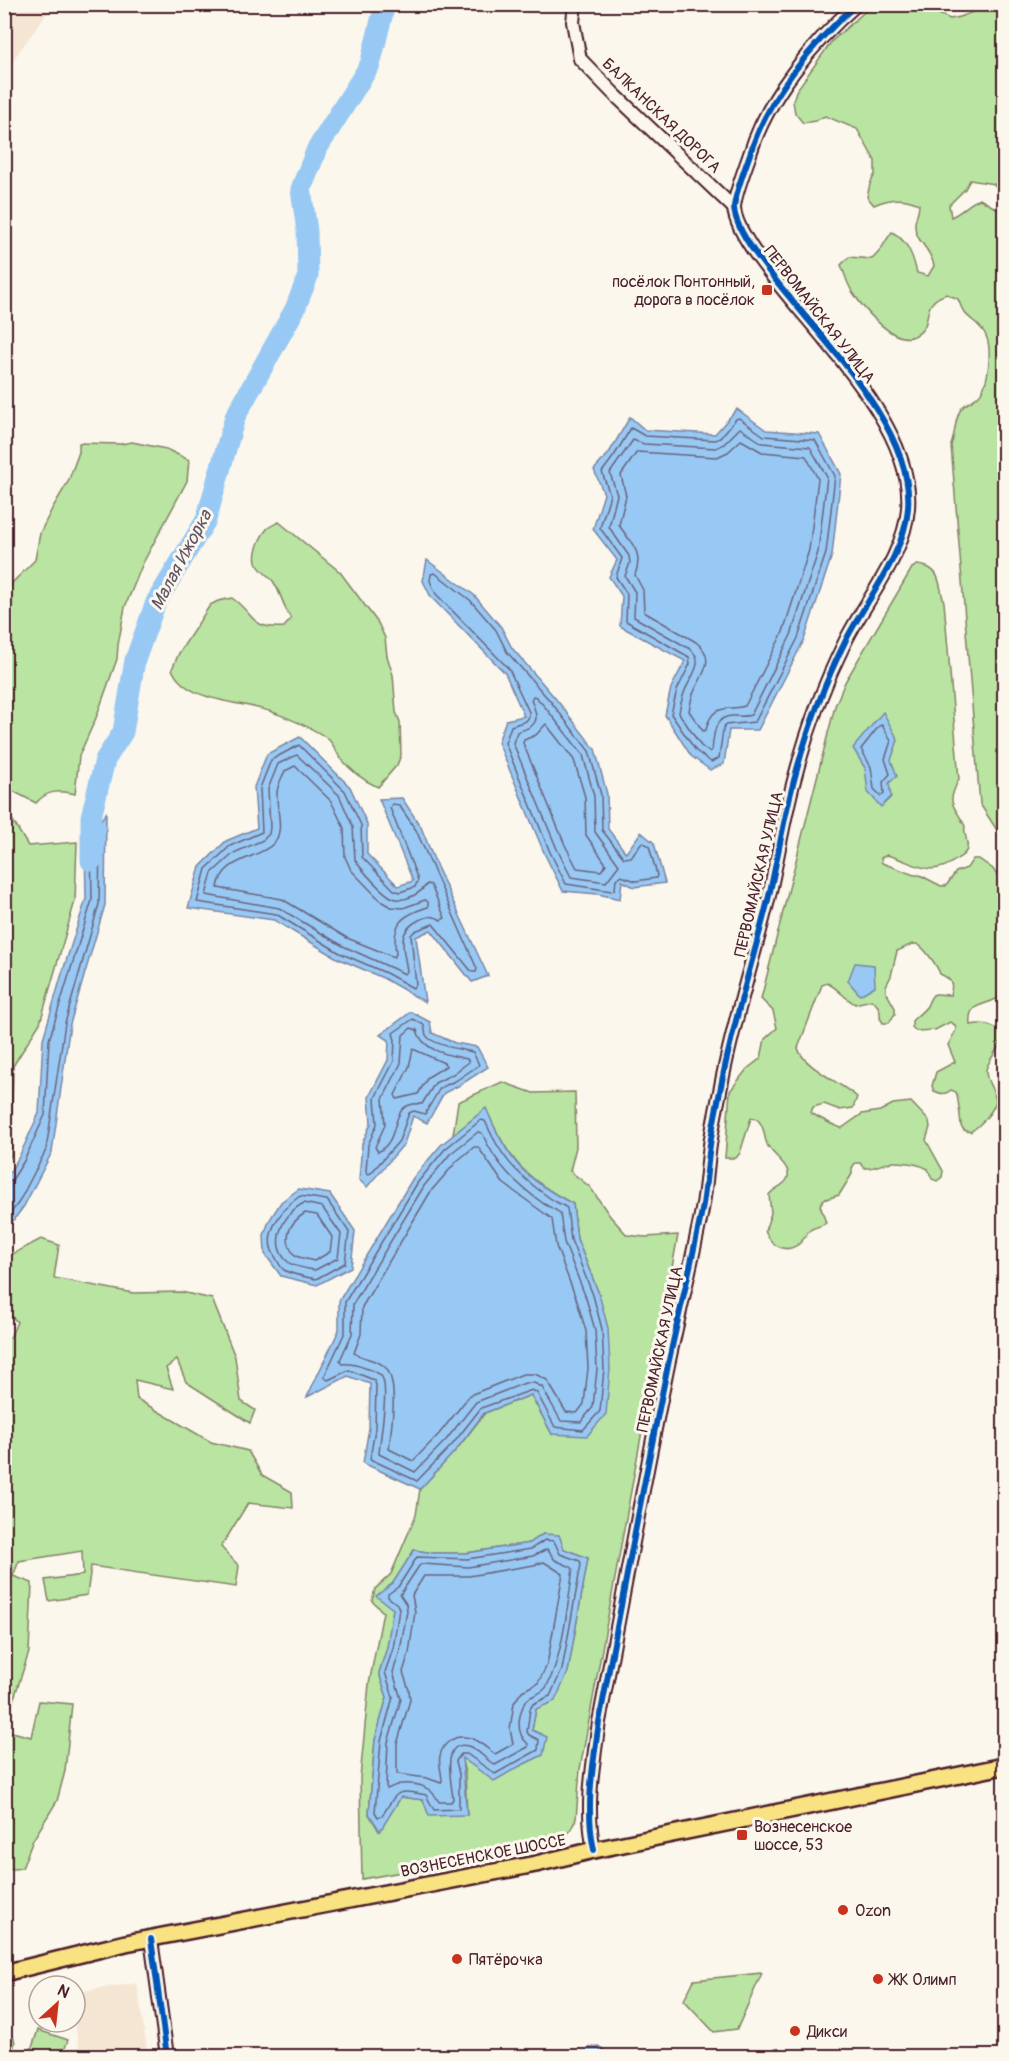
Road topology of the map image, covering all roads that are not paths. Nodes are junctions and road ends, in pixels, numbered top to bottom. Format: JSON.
{"nodes":[{"id":1,"x":575,"y":4,"type":"edge"},
{"id":2,"x":857,"y":4,"type":"edge"},
{"id":3,"x":734,"y":208,"type":"junction"},
{"id":4,"x":1005,"y":1766,"type":"edge"},
{"id":5,"x":594,"y":1850,"type":"junction"},
{"id":6,"x":151,"y":1938,"type":"junction"},
{"id":7,"x":4,"y":1973,"type":"edge"},
{"id":8,"x":167,"y":2056,"type":"edge"}],
"edges":[{"from":1,"to":3,"type":"street","name":"БАЛКАНСКАЯ ДОРОГА"},
{"from":2,"to":3,"type":"street"},
{"from":3,"to":5,"type":"street","name":"ПЕРВОМАЙСКАЯ УЛИЦА"},
{"from":4,"to":5,"type":"main road","name":"ВОЗНЕСЕНСКОЕ ШОССЕ"},
{"from":5,"to":6,"type":"main road","name":"ВОЗНЕСЕНСКОЕ ШОССЕ"},
{"from":6,"to":7,"type":"main road","name":"ВОЗНЕСЕНСКОЕ ШОССЕ"},
{"from":6,"to":8,"type":"street"}]}
